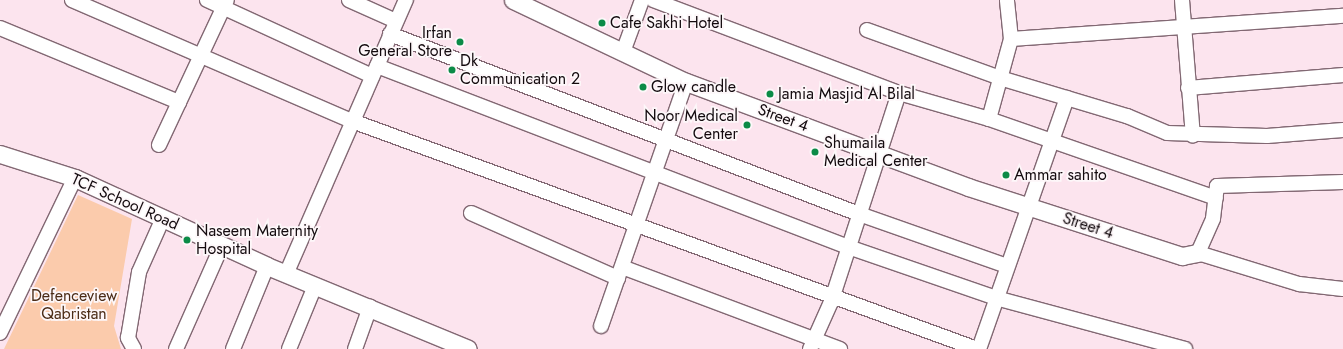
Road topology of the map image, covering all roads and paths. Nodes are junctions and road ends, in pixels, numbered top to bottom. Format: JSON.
{"nodes":[{"id":1,"x":72,"y":0,"type":"edge"},
{"id":2,"x":207,"y":0,"type":"edge"},
{"id":3,"x":349,"y":0,"type":"edge"},
{"id":4,"x":406,"y":0,"type":"edge"},
{"id":5,"x":513,"y":0,"type":"edge"},
{"id":6,"x":642,"y":0,"type":"edge"},
{"id":7,"x":653,"y":0,"type":"edge"},
{"id":8,"x":1007,"y":0,"type":"edge"},
{"id":9,"x":1182,"y":0,"type":"edge"},
{"id":10,"x":225,"y":4,"type":"edge"},
{"id":11,"x":1343,"y":16,"type":"edge"},
{"id":12,"x":396,"y":21,"type":"junction"},
{"id":13,"x":0,"y":28,"type":"edge"},
{"id":14,"x":867,"y":30,"type":"dead end"},
{"id":15,"x":1184,"y":30,"type":"junction"},
{"id":16,"x":390,"y":34,"type":"junction"},
{"id":17,"x":1011,"y":40,"type":"junction"},
{"id":18,"x":623,"y":52,"type":"junction"},
{"id":19,"x":200,"y":57,"type":"junction"},
{"id":20,"x":374,"y":71,"type":"junction"},
{"id":21,"x":1343,"y":75,"type":"edge"},
{"id":22,"x":1000,"y":78,"type":"junction"},
{"id":23,"x":686,"y":82,"type":"junction"},
{"id":24,"x":1188,"y":88,"type":"junction"},
{"id":25,"x":899,"y":93,"type":"junction"},
{"id":26,"x":1067,"y":98,"type":"junction"},
{"id":27,"x":179,"y":102,"type":"junction"},
{"id":28,"x":989,"y":118,"type":"junction"},
{"id":29,"x":352,"y":121,"type":"junction"},
{"id":30,"x":1343,"y":130,"type":"edge"},
{"id":31,"x":1193,"y":136,"type":"junction"},
{"id":32,"x":665,"y":139,"type":"junction"},
{"id":33,"x":1052,"y":141,"type":"junction"},
{"id":34,"x":159,"y":145,"type":"dead end"},
{"id":35,"x":878,"y":153,"type":"junction"},
{"id":36,"x":0,"y":154,"type":"edge"},
{"id":37,"x":652,"y":173,"type":"junction"},
{"id":38,"x":75,"y":178,"type":"junction"},
{"id":39,"x":1343,"y":182,"type":"edge"},
{"id":40,"x":1216,"y":198,"type":"junction"},
{"id":41,"x":1028,"y":206,"type":"junction"},
{"id":42,"x":471,"y":213,"type":"dead end"},
{"id":43,"x":859,"y":214,"type":"junction"},
{"id":44,"x":163,"y":218,"type":"junction"},
{"id":45,"x":636,"y":222,"type":"junction"},
{"id":46,"x":222,"y":245,"type":"junction"},
{"id":47,"x":848,"y":247,"type":"junction"},
{"id":48,"x":1198,"y":253,"type":"junction"},
{"id":49,"x":268,"y":266,"type":"junction"},
{"id":50,"x":1007,"y":266,"type":"junction"},
{"id":51,"x":289,"y":268,"type":"junction"},
{"id":52,"x":620,"y":272,"type":"junction"},
{"id":53,"x":315,"y":286,"type":"junction"},
{"id":54,"x":1343,"y":289,"type":"edge"},
{"id":55,"x":833,"y":296,"type":"junction"},
{"id":56,"x":996,"y":298,"type":"junction"},
{"id":57,"x":370,"y":307,"type":"junction"},
{"id":58,"x":601,"y":326,"type":"dead end"},
{"id":59,"x":0,"y":334,"type":"edge"},
{"id":60,"x":812,"y":344,"type":"edge"},
{"id":61,"x":134,"y":349,"type":"edge"},
{"id":62,"x":176,"y":349,"type":"edge"},
{"id":63,"x":233,"y":349,"type":"edge"},
{"id":64,"x":289,"y":349,"type":"edge"},
{"id":65,"x":355,"y":349,"type":"edge"},
{"id":66,"x":468,"y":349,"type":"edge"},
{"id":67,"x":840,"y":349,"type":"edge"},
{"id":68,"x":978,"y":349,"type":"edge"},
{"id":69,"x":1185,"y":349,"type":"edge"}],
"edges":[{"from":1,"to":19,"type":"street"},
{"from":2,"to":10,"type":"street"},
{"from":3,"to":12,"type":"street"},
{"from":4,"to":12,"type":"street"},
{"from":5,"to":18,"type":"street","name":"Street 4"},
{"from":6,"to":18,"type":"street"},
{"from":7,"to":25,"type":"street"},
{"from":8,"to":17,"type":"street"},
{"from":9,"to":15,"type":"street"},
{"from":10,"to":19,"type":"street"},
{"from":10,"to":20,"type":"street"},
{"from":11,"to":15,"type":"street"},
{"from":12,"to":16,"type":"street"},
{"from":13,"to":27,"type":"street"},
{"from":14,"to":22,"type":"street"},
{"from":15,"to":17,"type":"street"},
{"from":15,"to":24,"type":"street"},
{"from":16,"to":20,"type":"street"},
{"from":16,"to":32,"type":"street"},
{"from":17,"to":22,"type":"street"},
{"from":18,"to":23,"type":"street","name":"Street 4"},
{"from":19,"to":27,"type":"street"},
{"from":19,"to":29,"type":"street"},
{"from":20,"to":29,"type":"street"},
{"from":20,"to":37,"type":"street"},
{"from":21,"to":24,"type":"street"},
{"from":22,"to":26,"type":"street"},
{"from":22,"to":28,"type":"street"},
{"from":23,"to":32,"type":"street"},
{"from":23,"to":35,"type":"street","name":"Street 4"},
{"from":24,"to":31,"type":"street"},
{"from":25,"to":28,"type":"street"},
{"from":25,"to":35,"type":"street"},
{"from":26,"to":31,"type":"street"},
{"from":26,"to":33,"type":"street"},
{"from":27,"to":34,"type":"street"},
{"from":28,"to":33,"type":"street"},
{"from":29,"to":45,"type":"street"},
{"from":29,"to":51,"type":"street"},
{"from":30,"to":31,"type":"street"},
{"from":32,"to":37,"type":"street"},
{"from":32,"to":43,"type":"street"},
{"from":33,"to":40,"type":"street"},
{"from":33,"to":41,"type":"street"},
{"from":35,"to":41,"type":"street","name":"Street 4"},
{"from":35,"to":43,"type":"street"},
{"from":36,"to":38,"type":"street","name":"TCF School Road"},
{"from":37,"to":45,"type":"street"},
{"from":37,"to":47,"type":"street"},
{"from":38,"to":44,"type":"street","name":"TCF School Road"},
{"from":38,"to":59,"type":"street"},
{"from":39,"to":40,"type":"street"},
{"from":40,"to":48,"type":"street"},
{"from":41,"to":48,"type":"street","name":"Street 4"},
{"from":41,"to":50,"type":"street"},
{"from":42,"to":52,"type":"street"},
{"from":43,"to":47,"type":"street"},
{"from":43,"to":50,"type":"street"},
{"from":44,"to":46,"type":"street","name":"TCF School Road"},
{"from":44,"to":61,"type":"street"},
{"from":45,"to":52,"type":"street"},
{"from":45,"to":55,"type":"street"},
{"from":46,"to":49,"type":"street","name":"TCF School Road"},
{"from":46,"to":62,"type":"street"},
{"from":47,"to":55,"type":"street"},
{"from":47,"to":56,"type":"street"},
{"from":48,"to":54,"type":"street"},
{"from":49,"to":51,"type":"street","name":"TCF School Road"},
{"from":49,"to":63,"type":"street"},
{"from":50,"to":56,"type":"street"},
{"from":51,"to":53,"type":"street","name":"TCF School Road"},
{"from":52,"to":58,"type":"street"},
{"from":52,"to":60,"type":"street"},
{"from":53,"to":57,"type":"street","name":"TCF School Road"},
{"from":53,"to":64,"type":"street"},
{"from":55,"to":60,"type":"street"},
{"from":55,"to":68,"type":"street"},
{"from":56,"to":68,"type":"street"},
{"from":56,"to":69,"type":"street"},
{"from":57,"to":65,"type":"street"},
{"from":57,"to":66,"type":"street","name":"TCF School Road"},
{"from":60,"to":67,"type":"street"}]}
